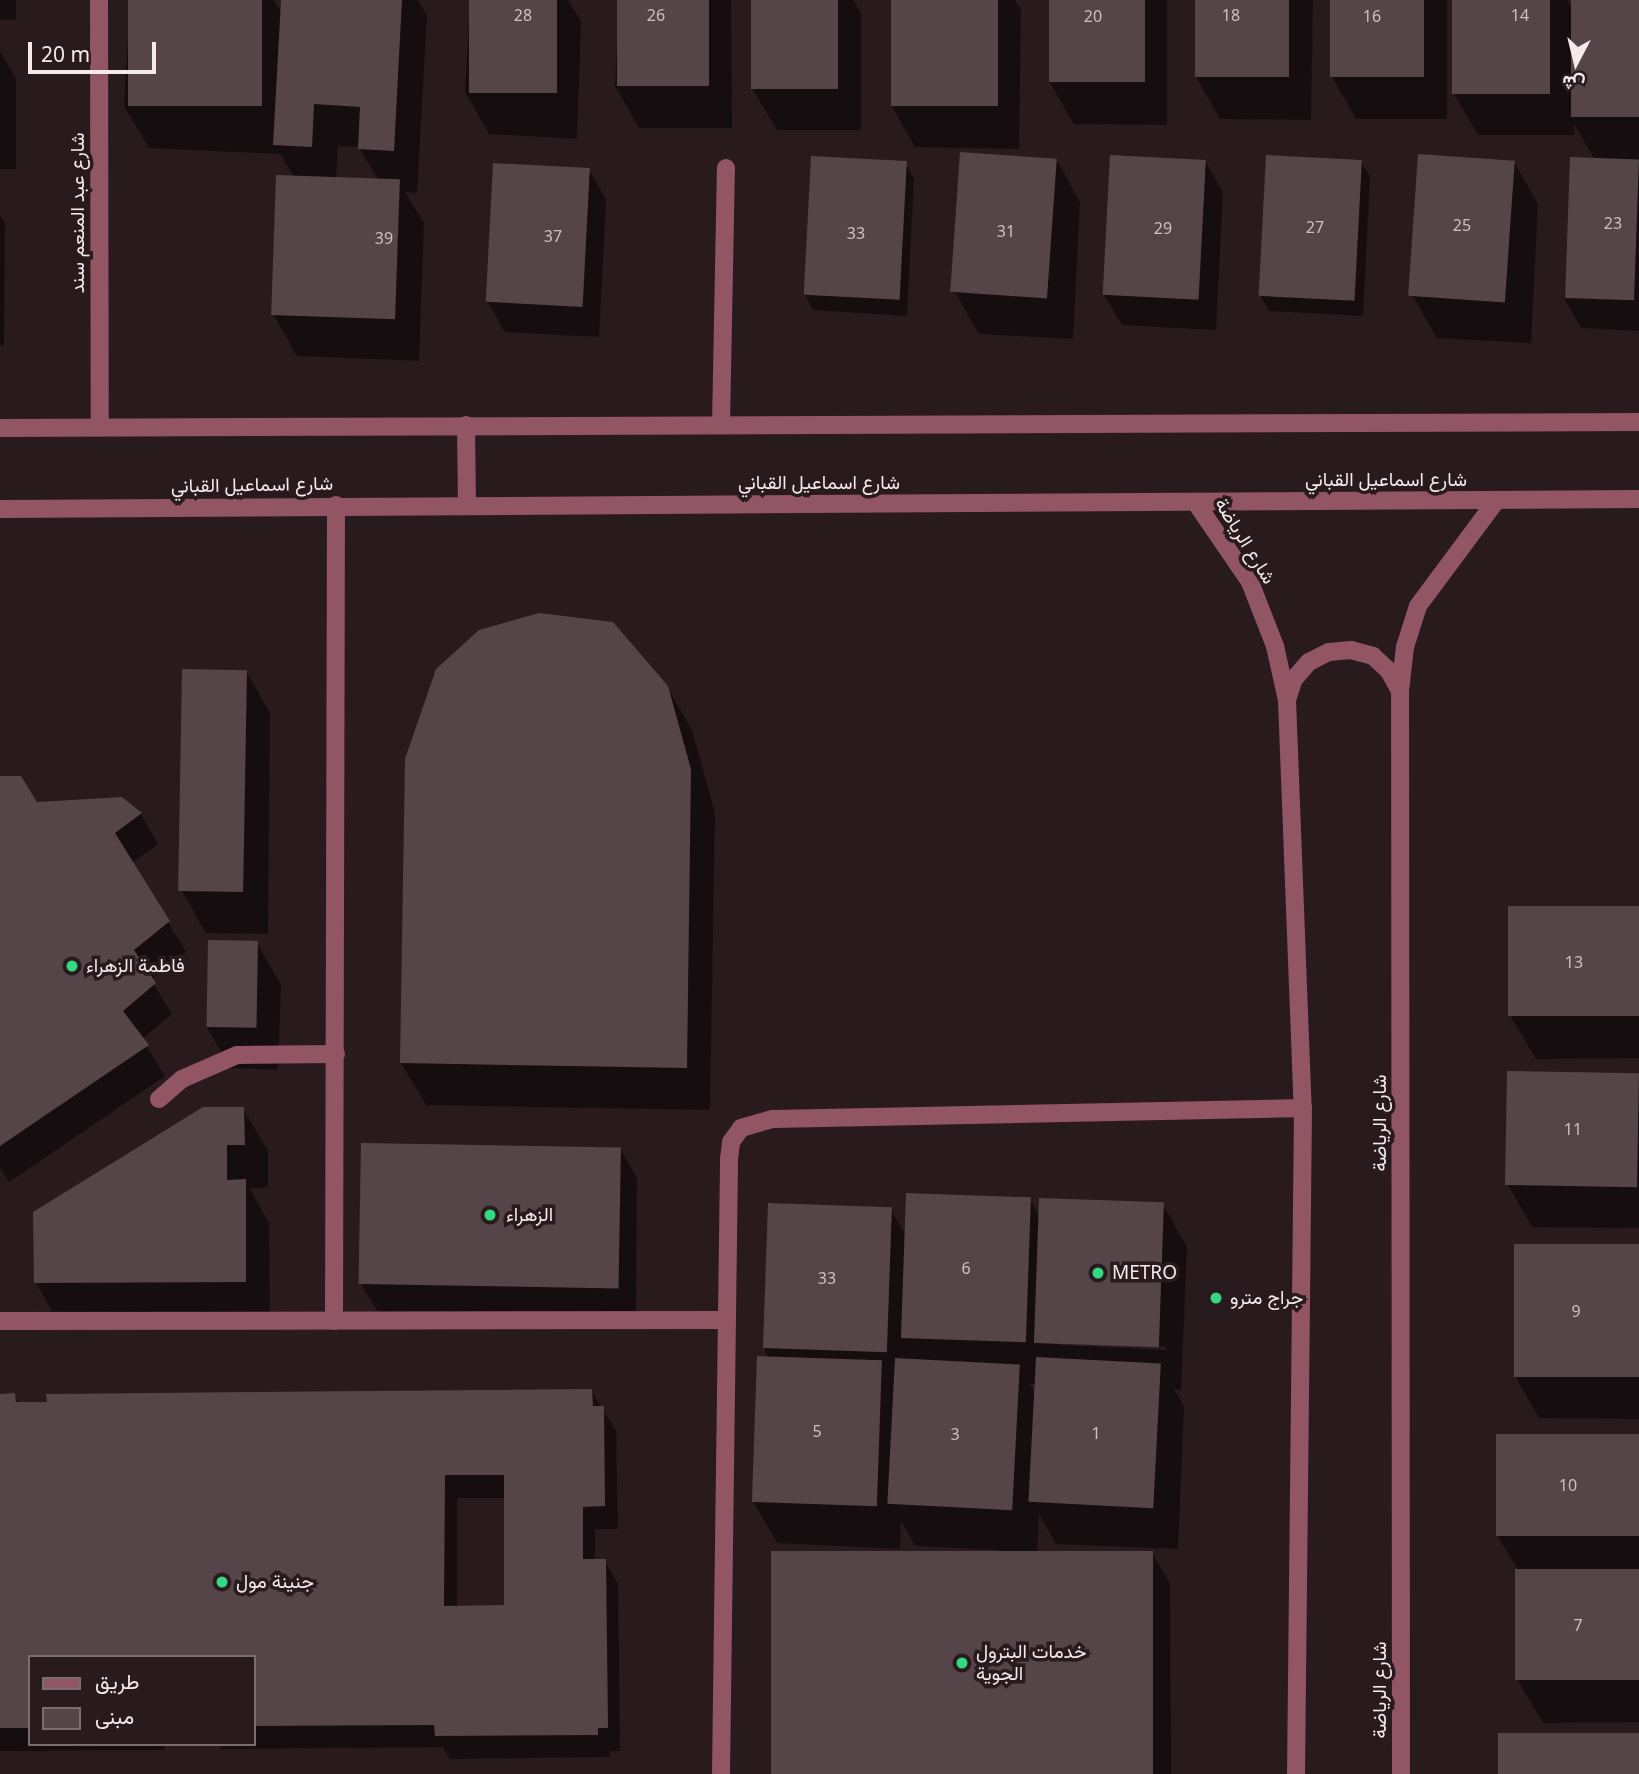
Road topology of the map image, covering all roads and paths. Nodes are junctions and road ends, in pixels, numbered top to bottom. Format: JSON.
{"nodes":[{"id":1,"x":99,"y":0,"type":"edge"},
{"id":2,"x":726,"y":168,"type":"dead end"},
{"id":3,"x":1639,"y":422,"type":"edge"},
{"id":4,"x":466,"y":425,"type":"junction"},
{"id":5,"x":721,"y":425,"type":"junction"},
{"id":6,"x":100,"y":427,"type":"junction"},
{"id":7,"x":0,"y":428,"type":"edge"},
{"id":8,"x":1639,"y":499,"type":"edge"},
{"id":9,"x":1496,"y":501,"type":"junction"},
{"id":10,"x":1196,"y":503,"type":"junction"},
{"id":11,"x":335,"y":505,"type":"junction"},
{"id":12,"x":467,"y":506,"type":"junction"},
{"id":13,"x":0,"y":509,"type":"edge"},
{"id":14,"x":1400,"y":691,"type":"junction"},
{"id":15,"x":1287,"y":700,"type":"junction"},
{"id":16,"x":336,"y":1054,"type":"junction"},
{"id":17,"x":159,"y":1099,"type":"dead end"},
{"id":18,"x":1303,"y":1108,"type":"junction"},
{"id":19,"x":726,"y":1320,"type":"junction"},
{"id":20,"x":0,"y":1321,"type":"edge"},
{"id":21,"x":334,"y":1321,"type":"junction"},
{"id":22,"x":721,"y":1774,"type":"edge"},
{"id":23,"x":1296,"y":1774,"type":"edge"},
{"id":24,"x":1401,"y":1774,"type":"edge"}],
"edges":[{"from":1,"to":6,"type":"street","name":"شارع عبد المنعم سند"},
{"from":2,"to":5,"type":"street"},
{"from":3,"to":5,"type":"street"},
{"from":4,"to":5,"type":"street"},
{"from":4,"to":6,"type":"street"},
{"from":4,"to":12,"type":"street"},
{"from":6,"to":7,"type":"street"},
{"from":8,"to":9,"type":"street","name":"شارع اسماعيل القباني"},
{"from":9,"to":10,"type":"street","name":"شارع اسماعيل القباني"},
{"from":9,"to":14,"type":"street","name":"شارع الرياضة"},
{"from":10,"to":12,"type":"street","name":"شارع اسماعيل القباني"},
{"from":10,"to":15,"type":"street","name":"شارع الرياضة"},
{"from":11,"to":12,"type":"street","name":"شارع اسماعيل القباني"},
{"from":11,"to":13,"type":"street","name":"شارع اسماعيل القباني"},
{"from":11,"to":16,"type":"street"},
{"from":14,"to":15,"type":"street"},
{"from":14,"to":24,"type":"street","name":"شارع الرياضة"},
{"from":15,"to":18,"type":"street","name":"شارع الرياضة"},
{"from":16,"to":17,"type":"street"},
{"from":16,"to":21,"type":"street"},
{"from":18,"to":19,"type":"street"},
{"from":18,"to":23,"type":"street","name":"شارع الرياضة"},
{"from":19,"to":21,"type":"street"},
{"from":19,"to":22,"type":"street"},
{"from":20,"to":21,"type":"street"}]}
